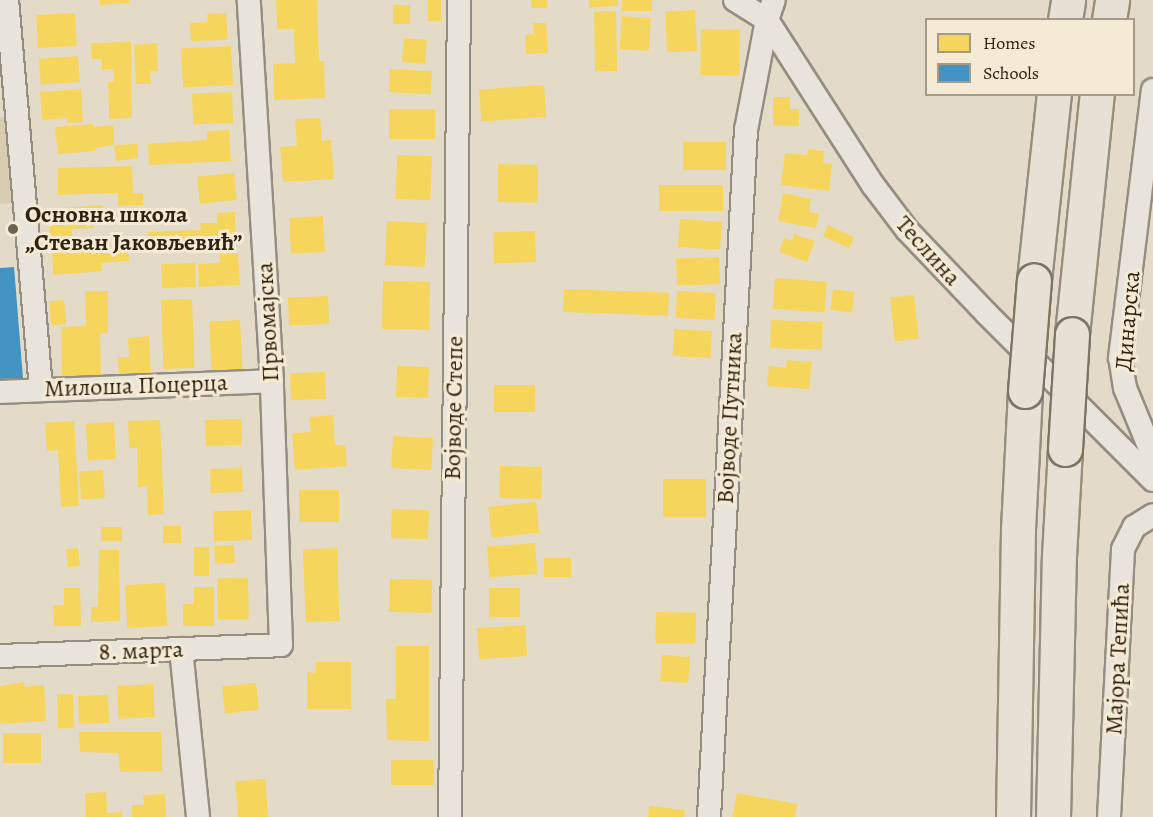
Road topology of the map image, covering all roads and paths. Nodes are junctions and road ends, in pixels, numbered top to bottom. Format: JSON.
{"nodes":[{"id":1,"x":8,"y":0,"type":"edge"},
{"id":2,"x":249,"y":0,"type":"edge"},
{"id":3,"x":459,"y":0,"type":"edge"},
{"id":4,"x":735,"y":0,"type":"edge"},
{"id":5,"x":1068,"y":0,"type":"edge"},
{"id":6,"x":1112,"y":0,"type":"edge"},
{"id":7,"x":770,"y":10,"type":"edge"},
{"id":8,"x":1065,"y":18,"type":"edge"},
{"id":9,"x":1109,"y":18,"type":"edge"},
{"id":10,"x":1153,"y":90,"type":"edge"},
{"id":11,"x":1054,"y":96,"type":"edge"},
{"id":12,"x":1097,"y":96,"type":"edge"},
{"id":13,"x":272,"y":381,"type":"junction"},
{"id":14,"x":41,"y":388,"type":"junction"},
{"id":15,"x":0,"y":392,"type":"edge"},
{"id":16,"x":1150,"y":477,"type":"edge"},
{"id":17,"x":1153,"y":515,"type":"edge"},
{"id":18,"x":282,"y":645,"type":"joint"},
{"id":19,"x":181,"y":649,"type":"junction"},
{"id":20,"x":0,"y":656,"type":"edge"},
{"id":21,"x":198,"y":817,"type":"edge"},
{"id":22,"x":450,"y":817,"type":"edge"},
{"id":23,"x":709,"y":817,"type":"edge"},
{"id":24,"x":1013,"y":817,"type":"edge"},
{"id":25,"x":1053,"y":817,"type":"edge"},
{"id":26,"x":1109,"y":817,"type":"edge"}],
"edges":[{"from":1,"to":14,"type":"street"},
{"from":2,"to":13,"type":"street","name":"Првомајска"},
{"from":3,"to":22,"type":"street","name":"Војводе Степе"},
{"from":4,"to":7,"type":"street","name":"Теслина"},
{"from":5,"to":8,"type":"highway"},
{"from":6,"to":9,"type":"highway"},
{"from":7,"to":16,"type":"street","name":"Теслина"},
{"from":7,"to":23,"type":"street","name":"Војводе Путника"},
{"from":10,"to":16,"type":"street","name":"Динарска"},
{"from":11,"to":24,"type":"highway","bridge":true},
{"from":12,"to":25,"type":"highway","bridge":true},
{"from":13,"to":14,"type":"street","name":"Милоша Поцерца"},
{"from":13,"to":18,"type":"street","name":"Првомајска"},
{"from":14,"to":15,"type":"street","name":"Милоша Поцерца"},
{"from":17,"to":26,"type":"street","name":"Мајора Тепића"},
{"from":18,"to":19,"type":"street","name":"8. марта"},
{"from":19,"to":20,"type":"street","name":"8. марта"},
{"from":19,"to":21,"type":"street"}]}
